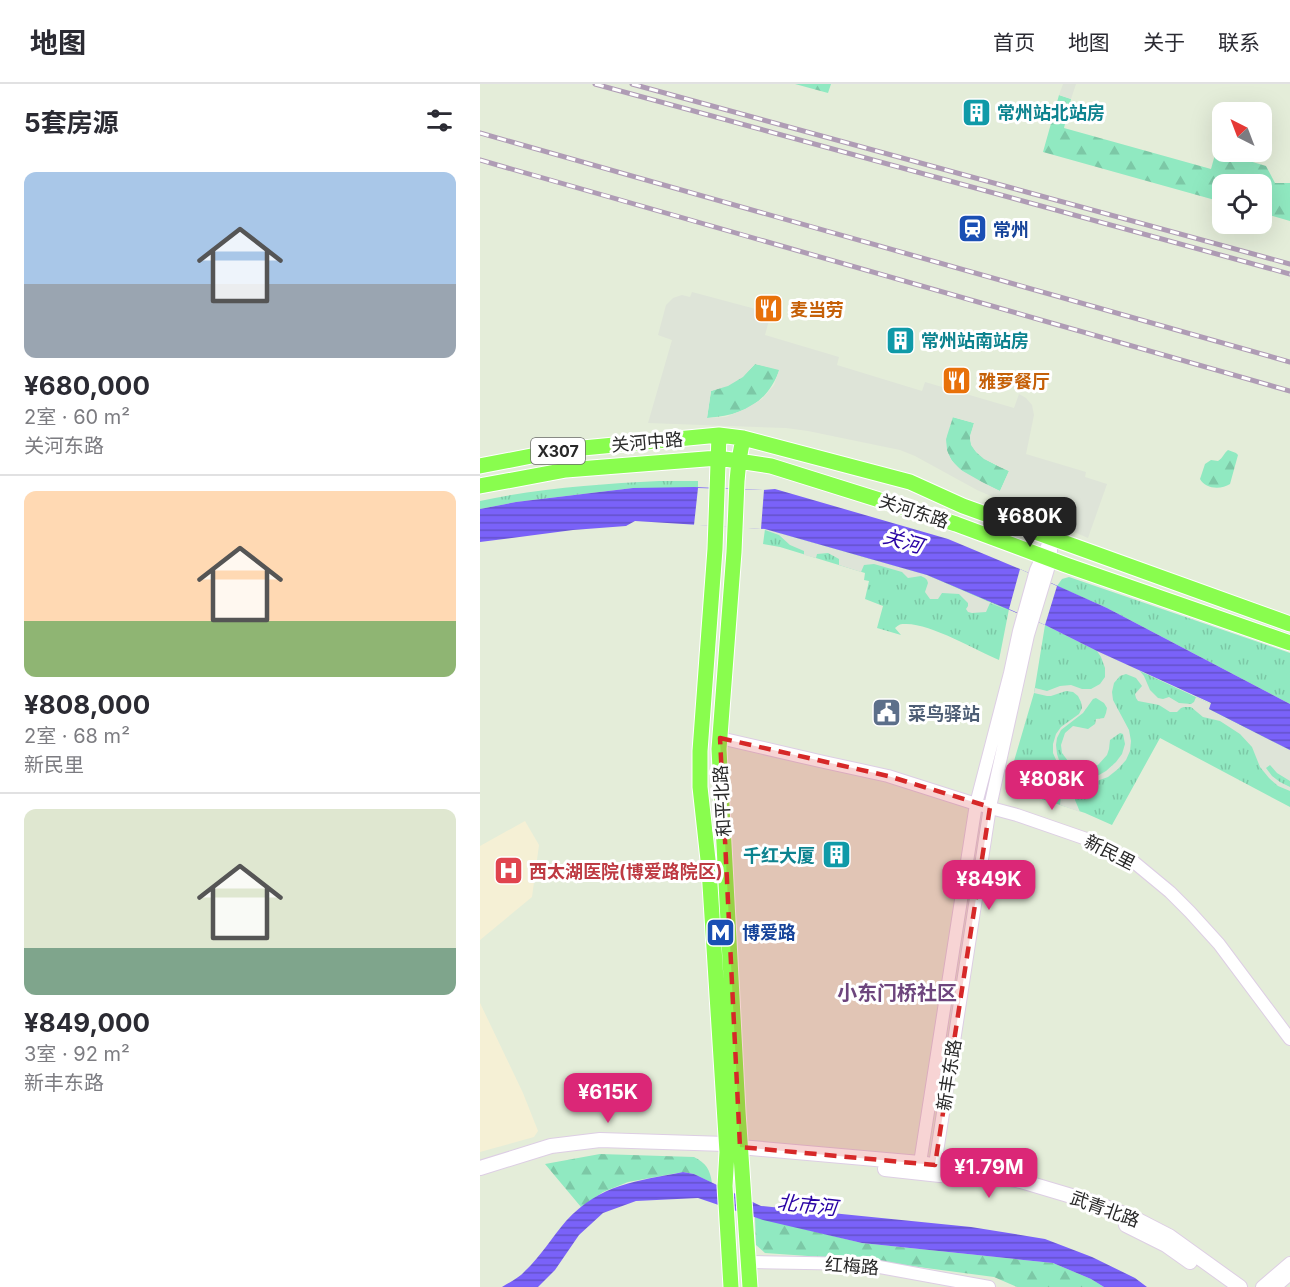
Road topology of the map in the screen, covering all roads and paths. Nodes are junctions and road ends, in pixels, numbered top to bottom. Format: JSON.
{"nodes":[{"id":1,"x":719,"y":435,"type":"junction"},
{"id":2,"x":743,"y":438,"type":"junction"},
{"id":3,"x":718,"y":458,"type":"junction"},
{"id":4,"x":739,"y":460,"type":"junction"},
{"id":5,"x":480,"y":466,"type":"edge"},
{"id":6,"x":480,"y":486,"type":"edge"},
{"id":7,"x":1051,"y":538,"type":"junction"},
{"id":8,"x":1047,"y":557,"type":"junction"},
{"id":9,"x":1290,"y":624,"type":"edge"},
{"id":10,"x":1023,"y":633,"type":"junction"},
{"id":11,"x":1290,"y":643,"type":"edge"},
{"id":12,"x":720,"y":738,"type":"junction"},
{"id":13,"x":976,"y":804,"type":"junction"},
{"id":14,"x":990,"y":807,"type":"junction"},
{"id":15,"x":1290,"y":1040,"type":"edge"},
{"id":16,"x":733,"y":1149,"type":"junction"},
{"id":17,"x":927,"y":1167,"type":"junction"},
{"id":18,"x":480,"y":1168,"type":"edge"},
{"id":19,"x":749,"y":1262,"type":"junction"},
{"id":20,"x":1290,"y":1263,"type":"edge"},
{"id":21,"x":1290,"y":1274,"type":"edge"},
{"id":22,"x":731,"y":1287,"type":"edge"},
{"id":23,"x":750,"y":1287,"type":"edge"},
{"id":24,"x":989,"y":1287,"type":"edge"},
{"id":25,"x":1226,"y":1287,"type":"edge"},
{"id":26,"x":1240,"y":1287,"type":"edge"},
{"id":27,"x":1262,"y":1287,"type":"edge"},
{"id":28,"x":1275,"y":1287,"type":"edge"}],
"edges":[{"from":1,"to":2,"type":"main road","name":"关河中路"},
{"from":1,"to":3,"type":"main road","name":"和平北路"},
{"from":1,"to":5,"type":"main road","name":"关河中路","number":"X307"},
{"from":2,"to":4,"type":"main road","name":"和平北路"},
{"from":2,"to":7,"type":"main road","name":"关河东路"},
{"from":3,"to":4,"type":"main road","name":"关河中路"},
{"from":3,"to":6,"type":"main road","name":"关河中路"},
{"from":3,"to":16,"type":"main road","name":"和平北路"},
{"from":4,"to":8,"type":"main road","name":"关河东路"},
{"from":4,"to":12,"type":"main road","name":"和平北路"},
{"from":7,"to":8,"type":"street"},
{"from":7,"to":9,"type":"main road","name":"关河东路"},
{"from":8,"to":10,"type":"street"},
{"from":8,"to":11,"type":"main road","name":"关河东路"},
{"from":10,"to":13,"type":"street","name":"新丰东路"},
{"from":10,"to":14,"type":"street","name":"新丰东路"},
{"from":12,"to":13,"type":"street","name":"新民里"},
{"from":12,"to":16,"type":"main road","name":"和平北路"},
{"from":13,"to":14,"type":"street","name":"新民里"},
{"from":13,"to":17,"type":"street","name":"新丰东路"},
{"from":14,"to":15,"type":"street","name":"新民里"},
{"from":14,"to":17,"type":"street","name":"新丰东路"},
{"from":16,"to":17,"type":"main road","name":"武青北路"},
{"from":16,"to":18,"type":"main road"},
{"from":16,"to":19,"type":"main road","name":"和平北路"},
{"from":16,"to":22,"type":"main road","name":"和平北路"},
{"from":17,"to":25,"type":"main road","name":"武青北路"},
{"from":17,"to":26,"type":"main road","name":"武青北路"},
{"from":19,"to":23,"type":"main road"},
{"from":19,"to":24,"type":"street","name":"红梅路"},
{"from":20,"to":27,"type":"street"},
{"from":21,"to":28,"type":"street"}]}
